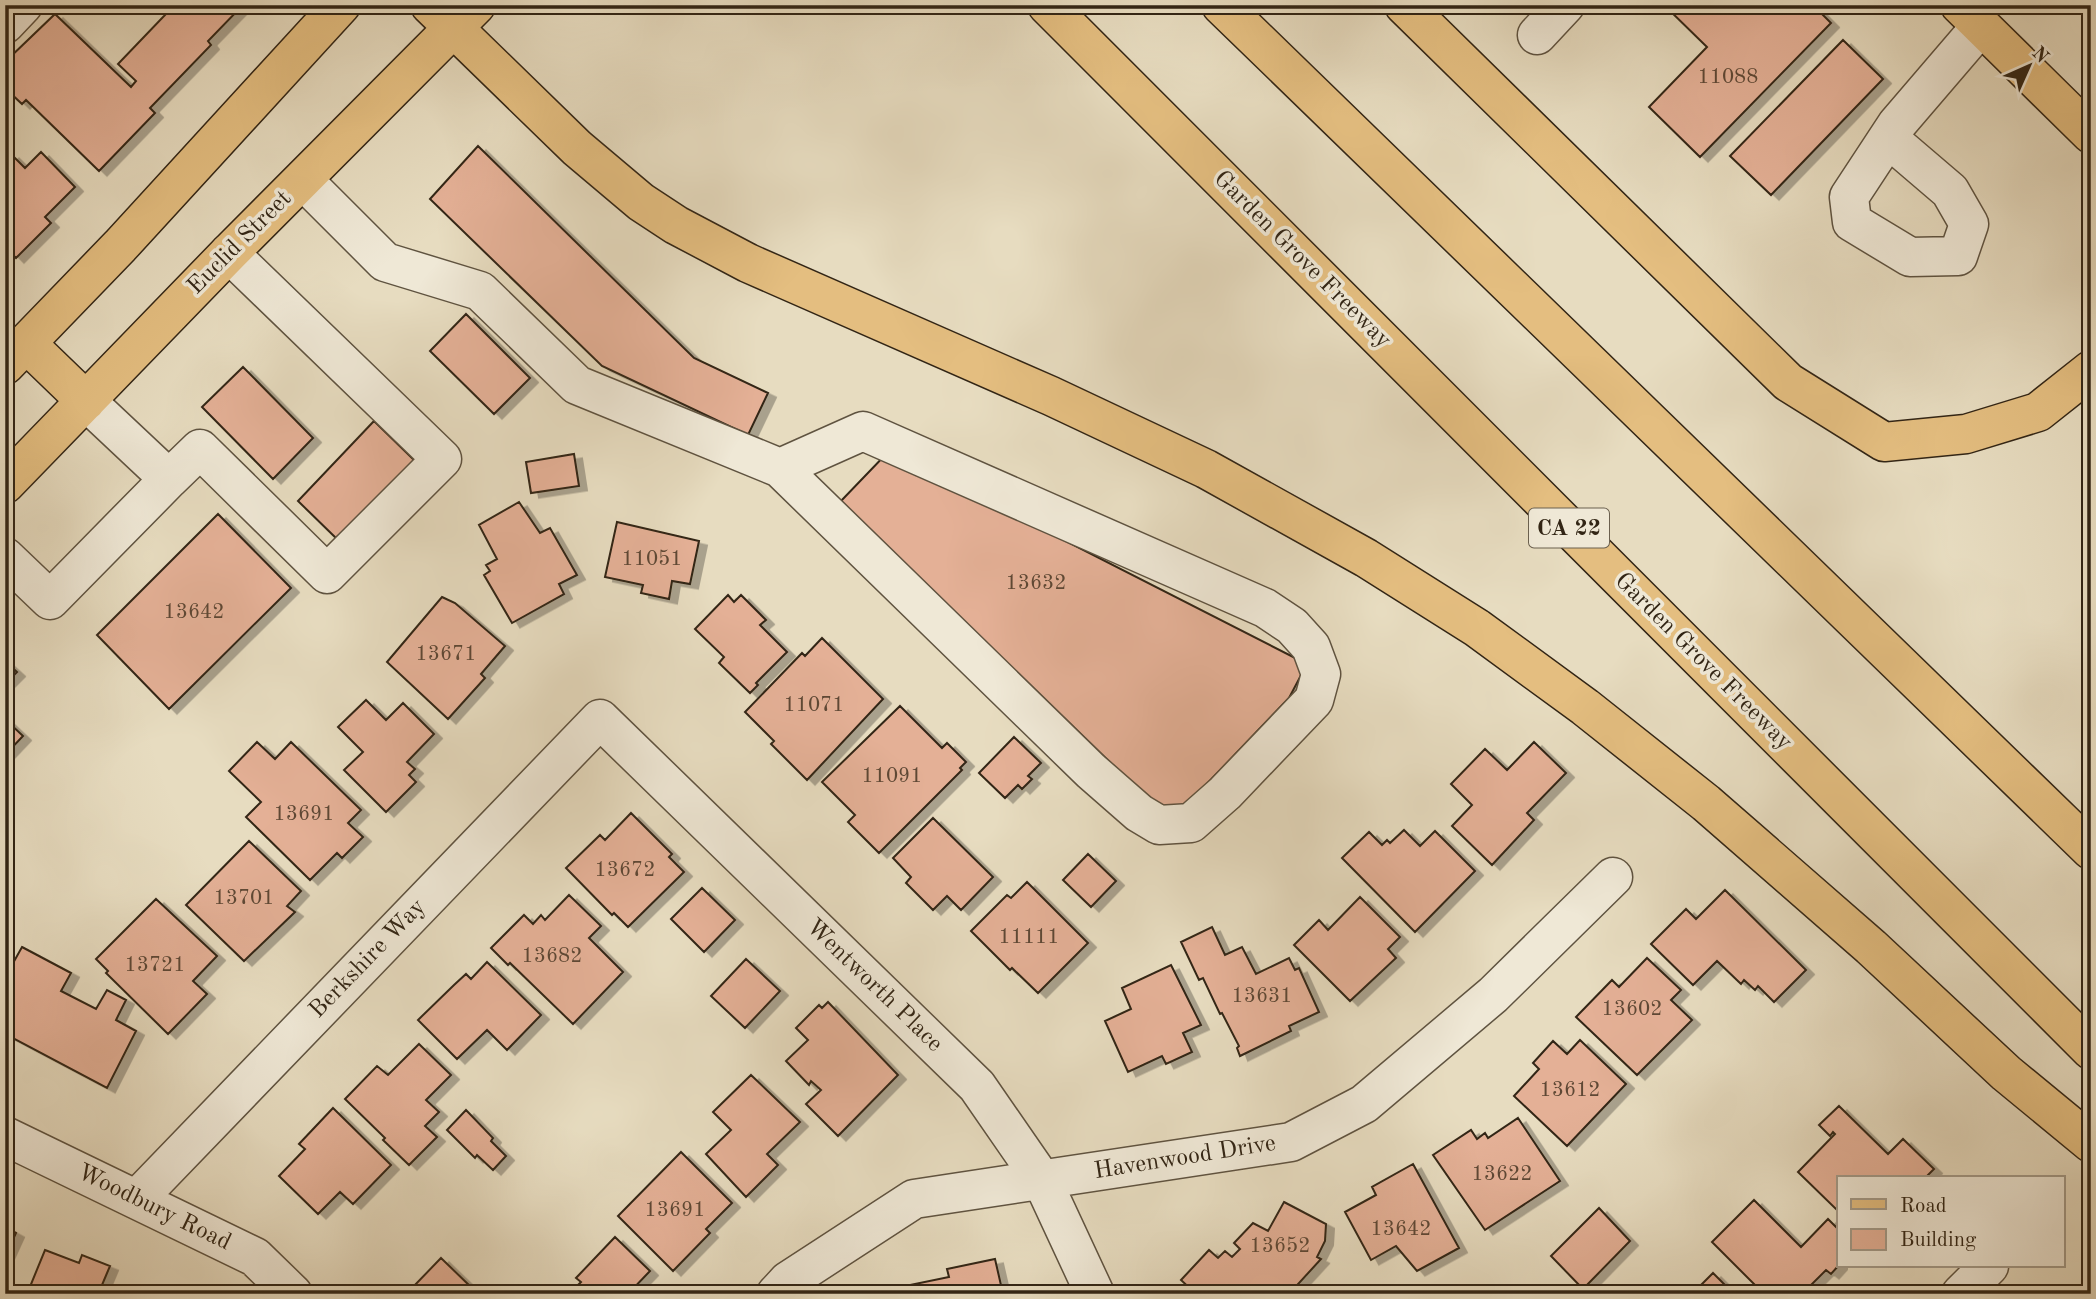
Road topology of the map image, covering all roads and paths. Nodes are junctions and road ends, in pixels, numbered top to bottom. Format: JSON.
{"nodes":[{"id":1,"x":23,"y":5,"type":"edge"},
{"id":2,"x":341,"y":5,"type":"edge"},
{"id":3,"x":1047,"y":5,"type":"edge"},
{"id":4,"x":1221,"y":5,"type":"edge"},
{"id":5,"x":1404,"y":5,"type":"edge"},
{"id":6,"x":1565,"y":5,"type":"edge"},
{"id":7,"x":453,"y":13,"type":"edge"},
{"id":8,"x":1970,"y":16,"type":"edge"},
{"id":9,"x":5,"y":24,"type":"edge"},
{"id":10,"x":1537,"y":35,"type":"dead end"},
{"id":11,"x":2091,"y":134,"type":"edge"},
{"id":12,"x":1888,"y":138,"type":"dead end"},
{"id":13,"x":303,"y":180,"type":"junction"},
{"id":14,"x":229,"y":253,"type":"junction"},
{"id":15,"x":16,"y":355,"type":"edge"},
{"id":16,"x":2091,"y":370,"type":"edge"},
{"id":17,"x":86,"y":401,"type":"junction"},
{"id":18,"x":780,"y":468,"type":"junction"},
{"id":19,"x":169,"y":479,"type":"junction"},
{"id":20,"x":5,"y":484,"type":"edge"},
{"id":21,"x":5,"y":557,"type":"edge"},
{"id":22,"x":600,"y":719,"type":"joint"},
{"id":23,"x":2091,"y":850,"type":"edge"},
{"id":24,"x":1613,"y":877,"type":"dead end"},
{"id":25,"x":2091,"y":1050,"type":"edge"},
{"id":26,"x":5,"y":1136,"type":"edge"},
{"id":27,"x":2091,"y":1143,"type":"edge"},
{"id":28,"x":1042,"y":1180,"type":"junction"},
{"id":29,"x":137,"y":1199,"type":"junction"},
{"id":30,"x":1987,"y":1268,"type":"edge"},
{"id":31,"x":293,"y":1294,"type":"edge"},
{"id":32,"x":776,"y":1294,"type":"edge"},
{"id":33,"x":1095,"y":1294,"type":"edge"},
{"id":34,"x":1961,"y":1294,"type":"edge"}],
"edges":[{"from":1,"to":9,"type":"street"},
{"from":2,"to":15,"type":"main road"},
{"from":3,"to":25,"type":"main road","name":"Garden Grove Freeway","number":"CA 22"},
{"from":4,"to":23,"type":"main road"},
{"from":5,"to":16,"type":"main road"},
{"from":6,"to":10,"type":"street"},
{"from":7,"to":13,"type":"main road","name":"Euclid Street"},
{"from":7,"to":27,"type":"main road"},
{"from":8,"to":11,"type":"main road"},
{"from":8,"to":12,"type":"street"},
{"from":13,"to":14,"type":"main road","name":"Euclid Street"},
{"from":13,"to":18,"type":"street"},
{"from":14,"to":17,"type":"main road","name":"Euclid Street"},
{"from":14,"to":19,"type":"street"},
{"from":15,"to":17,"type":"main road"},
{"from":17,"to":19,"type":"street"},
{"from":17,"to":20,"type":"main road","name":"Euclid Street"},
{"from":18,"to":18,"type":"street"},
{"from":19,"to":21,"type":"street"},
{"from":22,"to":28,"type":"street","name":"Wentworth Place"},
{"from":22,"to":29,"type":"street","name":"Berkshire Way"},
{"from":24,"to":28,"type":"street","name":"Havenwood Drive"},
{"from":26,"to":29,"type":"street","name":"Woodbury Road"},
{"from":28,"to":32,"type":"street","name":"Havenwood Drive"},
{"from":28,"to":33,"type":"street","name":"Wentworth Place"},
{"from":29,"to":31,"type":"street","name":"Woodbury Road"},
{"from":30,"to":34,"type":"street"}]}
